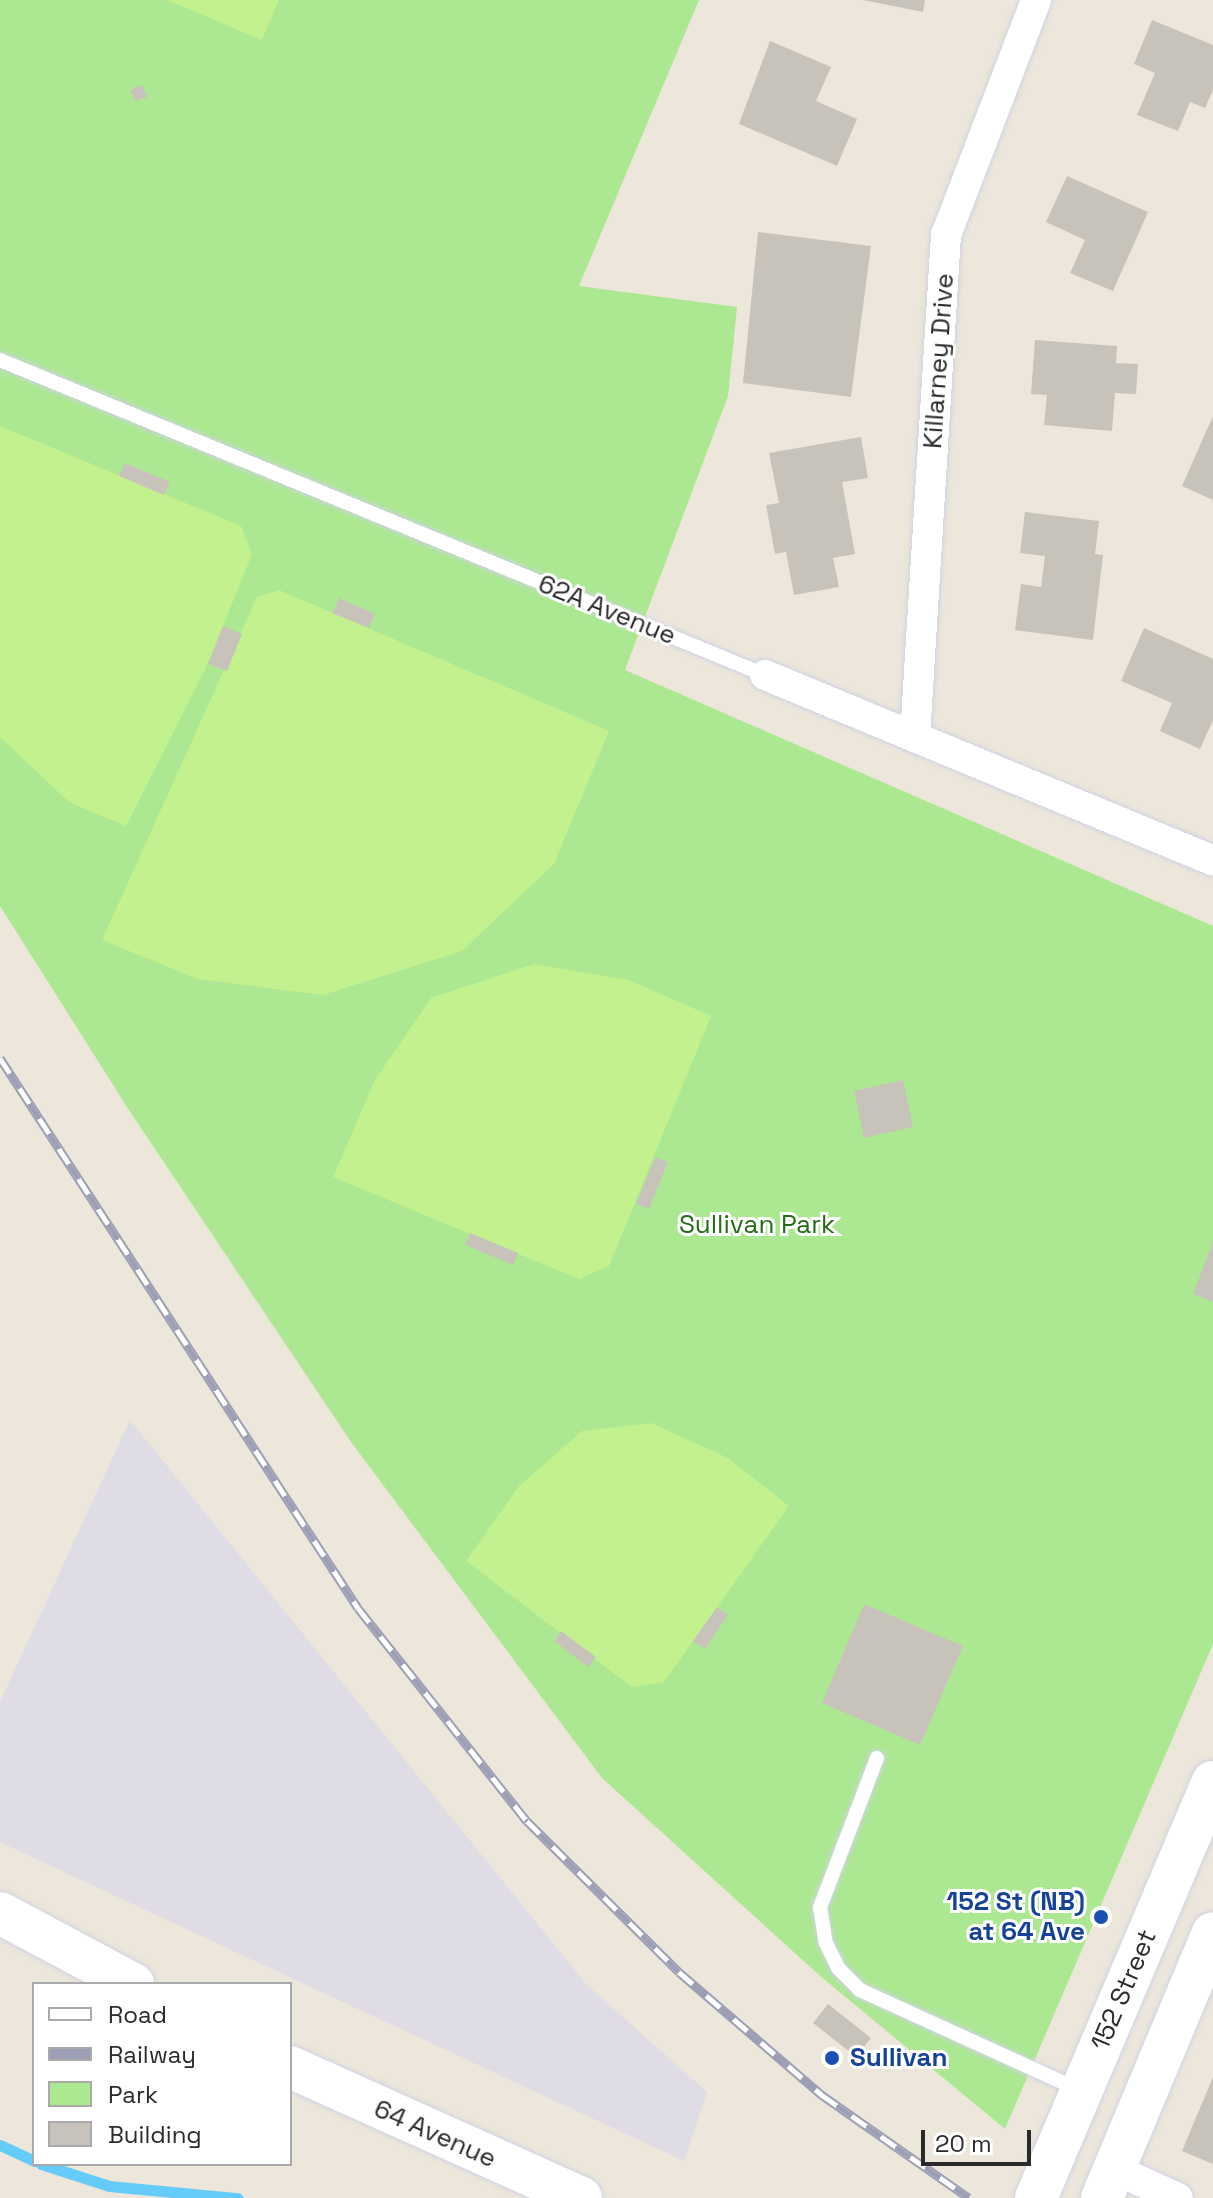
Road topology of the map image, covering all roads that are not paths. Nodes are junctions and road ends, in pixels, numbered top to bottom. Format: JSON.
{"nodes":[{"id":1,"x":1036,"y":0,"type":"edge"},
{"id":2,"x":0,"y":360,"type":"edge"},
{"id":3,"x":765,"y":675,"type":"joint"},
{"id":4,"x":915,"y":737,"type":"junction"},
{"id":5,"x":1213,"y":861,"type":"edge"},
{"id":6,"x":877,"y":1758,"type":"dead end"},
{"id":7,"x":1213,"y":1782,"type":"edge"},
{"id":8,"x":0,"y":1913,"type":"edge"},
{"id":9,"x":1213,"y":1933,"type":"edge"},
{"id":10,"x":129,"y":1982,"type":"edge"},
{"id":11,"x":292,"y":2068,"type":"edge"},
{"id":12,"x":1081,"y":2091,"type":"junction"},
{"id":13,"x":1108,"y":2184,"type":"edge"},
{"id":14,"x":581,"y":2198,"type":"edge"},
{"id":15,"x":1036,"y":2198,"type":"edge"},
{"id":16,"x":1178,"y":2198,"type":"edge"}],
"edges":[{"from":1,"to":4,"type":"street","name":"Killarney Drive"},
{"from":2,"to":3,"type":"lane","name":"62A Avenue"},
{"from":3,"to":4,"type":"street","name":"62A Avenue"},
{"from":4,"to":5,"type":"street","name":"62A Avenue"},
{"from":6,"to":12,"type":"lane"},
{"from":7,"to":12,"type":"main road","name":"152 Street"},
{"from":8,"to":10,"type":"main road"},
{"from":9,"to":13,"type":"main road"},
{"from":11,"to":14,"type":"main road","name":"64 Avenue"},
{"from":12,"to":15,"type":"main road","name":"152 Street"},
{"from":13,"to":16,"type":"street"}]}
